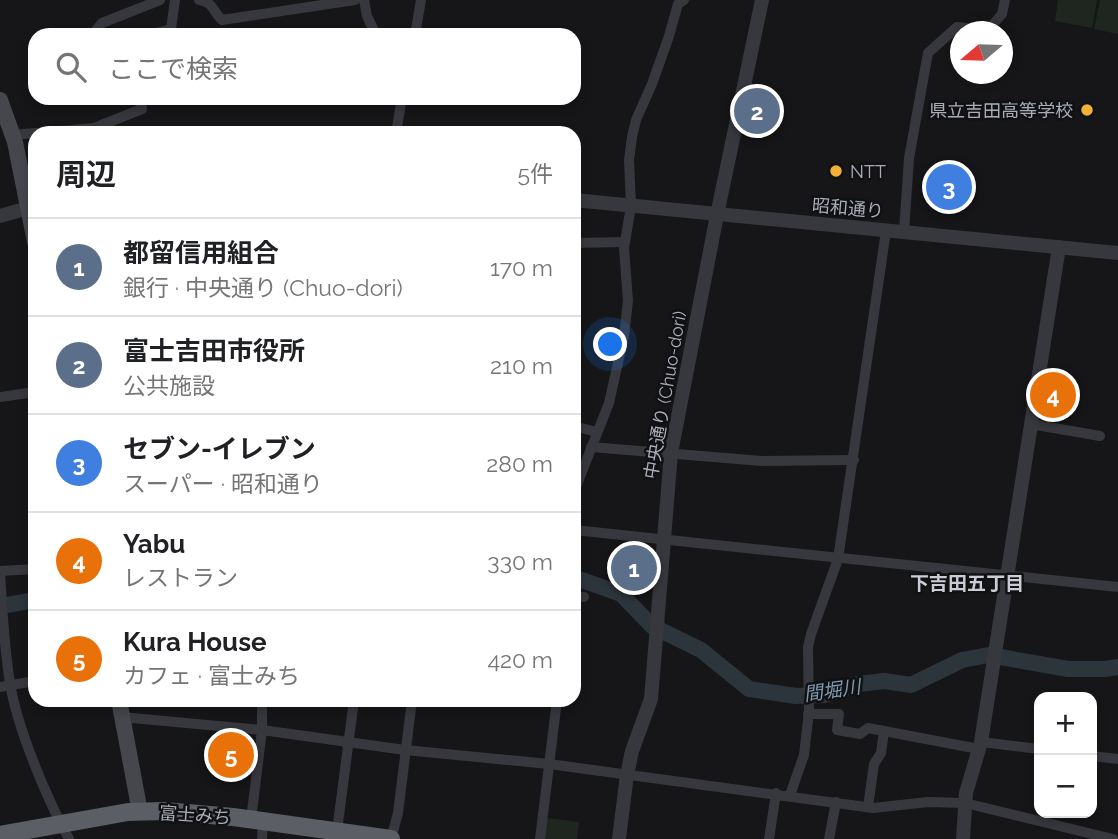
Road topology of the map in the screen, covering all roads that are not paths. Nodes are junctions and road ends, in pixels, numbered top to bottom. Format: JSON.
{"nodes":[{"id":1,"x":160,"y":0,"type":"edge"},
{"id":2,"x":175,"y":0,"type":"edge"},
{"id":3,"x":198,"y":0,"type":"edge"},
{"id":4,"x":355,"y":0,"type":"edge"},
{"id":5,"x":363,"y":0,"type":"edge"},
{"id":6,"x":421,"y":0,"type":"edge"},
{"id":7,"x":684,"y":0,"type":"edge"},
{"id":8,"x":762,"y":0,"type":"edge"},
{"id":9,"x":1005,"y":0,"type":"edge"},
{"id":10,"x":98,"y":28,"type":"edge"},
{"id":11,"x":171,"y":28,"type":"edge"},
{"id":12,"x":373,"y":28,"type":"edge"},
{"id":13,"x":416,"y":28,"type":"edge"},
{"id":14,"x":0,"y":100,"type":"edge"},
{"id":15,"x":141,"y":105,"type":"edge"},
{"id":16,"x":396,"y":105,"type":"edge"},
{"id":17,"x":400,"y":105,"type":"edge"},
{"id":18,"x":399,"y":111,"type":"junction"},
{"id":19,"x":99,"y":126,"type":"edge"},
{"id":20,"x":397,"y":126,"type":"edge"},
{"id":21,"x":28,"y":134,"type":"edge"},
{"id":22,"x":12,"y":135,"type":"junction"},
{"id":23,"x":28,"y":193,"type":"edge"},
{"id":24,"x":581,"y":201,"type":"edge"},
{"id":25,"x":631,"y":206,"type":"junction"},
{"id":26,"x":28,"y":208,"type":"edge"},
{"id":27,"x":717,"y":215,"type":"junction"},
{"id":28,"x":0,"y":216,"type":"edge"},
{"id":29,"x":886,"y":231,"type":"junction"},
{"id":30,"x":904,"y":232,"type":"junction"},
{"id":31,"x":625,"y":242,"type":"junction"},
{"id":32,"x":581,"y":243,"type":"edge"},
{"id":33,"x":1059,"y":247,"type":"junction"},
{"id":34,"x":1118,"y":253,"type":"edge"},
{"id":35,"x":28,"y":393,"type":"edge"},
{"id":36,"x":0,"y":397,"type":"edge"},
{"id":37,"x":1031,"y":424,"type":"junction"},
{"id":38,"x":581,"y":428,"type":"edge"},
{"id":39,"x":596,"y":432,"type":"junction"},
{"id":40,"x":1100,"y":436,"type":"dead end"},
{"id":41,"x":591,"y":447,"type":"junction"},
{"id":42,"x":671,"y":453,"type":"junction"},
{"id":43,"x":854,"y":460,"type":"junction"},
{"id":44,"x":581,"y":473,"type":"edge"},
{"id":45,"x":581,"y":531,"type":"edge"},
{"id":46,"x":663,"y":539,"type":"junction"},
{"id":47,"x":838,"y":559,"type":"junction"},
{"id":48,"x":28,"y":569,"type":"edge"},
{"id":49,"x":0,"y":571,"type":"edge"},
{"id":50,"x":1009,"y":575,"type":"junction"},
{"id":51,"x":1118,"y":587,"type":"edge"},
{"id":52,"x":28,"y":682,"type":"edge"},
{"id":53,"x":5,"y":686,"type":"edge"},
{"id":54,"x":120,"y":707,"type":"edge"},
{"id":55,"x":262,"y":707,"type":"edge"},
{"id":56,"x":353,"y":707,"type":"edge"},
{"id":57,"x":411,"y":707,"type":"edge"},
{"id":58,"x":555,"y":707,"type":"edge"},
{"id":59,"x":809,"y":712,"type":"junction"},
{"id":60,"x":122,"y":717,"type":"junction"},
{"id":61,"x":262,"y":730,"type":"junction"},
{"id":62,"x":884,"y":731,"type":"junction"},
{"id":63,"x":350,"y":741,"type":"junction"},
{"id":64,"x":980,"y":745,"type":"junction"},
{"id":65,"x":1034,"y":749,"type":"edge"},
{"id":66,"x":405,"y":750,"type":"junction"},
{"id":67,"x":1097,"y":757,"type":"edge"},
{"id":68,"x":1118,"y":759,"type":"edge"},
{"id":69,"x":549,"y":764,"type":"junction"},
{"id":70,"x":627,"y":775,"type":"junction"},
{"id":71,"x":776,"y":793,"type":"junction"},
{"id":72,"x":790,"y":796,"type":"junction"},
{"id":73,"x":836,"y":802,"type":"junction"},
{"id":74,"x":965,"y":803,"type":"junction"},
{"id":75,"x":868,"y":807,"type":"junction"},
{"id":76,"x":140,"y":812,"type":"junction"},
{"id":77,"x":259,"y":827,"type":"edge"},
{"id":78,"x":57,"y":831,"type":"edge"},
{"id":79,"x":337,"y":831,"type":"junction"},
{"id":80,"x":30,"y":834,"type":"edge"},
{"id":81,"x":316,"y":834,"type":"edge"},
{"id":82,"x":0,"y":835,"type":"edge"},
{"id":83,"x":69,"y":839,"type":"edge"},
{"id":84,"x":379,"y":839,"type":"edge"},
{"id":85,"x":391,"y":839,"type":"edge"},
{"id":86,"x":540,"y":839,"type":"edge"},
{"id":87,"x":619,"y":839,"type":"edge"},
{"id":88,"x":769,"y":839,"type":"edge"},
{"id":89,"x":829,"y":839,"type":"edge"},
{"id":90,"x":962,"y":839,"type":"edge"},
{"id":91,"x":1113,"y":839,"type":"edge"}],
"edges":[{"from":1,"to":10,"type":"street"},
{"from":2,"to":11,"type":"street"},
{"from":3,"to":4,"type":"street"},
{"from":5,"to":12,"type":"street"},
{"from":6,"to":13,"type":"street"},
{"from":7,"to":25,"type":"street"},
{"from":8,"to":27,"type":"street","name":"中央通り (Chuo-dori)"},
{"from":9,"to":30,"type":"street"},
{"from":14,"to":22,"type":"main road"},
{"from":15,"to":19,"type":"street"},
{"from":16,"to":18,"type":"street"},
{"from":17,"to":18,"type":"street"},
{"from":18,"to":20,"type":"street"},
{"from":21,"to":22,"type":"street"},
{"from":22,"to":23,"type":"main road"},
{"from":24,"to":25,"type":"street","name":"昭和通り"},
{"from":25,"to":27,"type":"street","name":"昭和通り"},
{"from":25,"to":31,"type":"street"},
{"from":26,"to":28,"type":"street"},
{"from":27,"to":29,"type":"street","name":"昭和通り"},
{"from":27,"to":42,"type":"street","name":"中央通り (Chuo-dori)"},
{"from":29,"to":30,"type":"street","name":"昭和通り"},
{"from":29,"to":43,"type":"street"},
{"from":30,"to":33,"type":"street","name":"昭和通り"},
{"from":31,"to":32,"type":"street"},
{"from":31,"to":39,"type":"street"},
{"from":33,"to":34,"type":"street","name":"昭和通り"},
{"from":33,"to":37,"type":"street"},
{"from":35,"to":36,"type":"street"},
{"from":37,"to":40,"type":"street"},
{"from":37,"to":50,"type":"street"},
{"from":38,"to":39,"type":"street"},
{"from":39,"to":41,"type":"street"},
{"from":41,"to":42,"type":"street"},
{"from":41,"to":44,"type":"street"},
{"from":42,"to":43,"type":"street"},
{"from":42,"to":46,"type":"street","name":"中央通り (Chuo-dori)"},
{"from":43,"to":47,"type":"street"},
{"from":45,"to":46,"type":"street"},
{"from":46,"to":47,"type":"street"},
{"from":46,"to":70,"type":"street","name":"中央通り (Chuo-dori)"},
{"from":47,"to":50,"type":"street"},
{"from":47,"to":59,"type":"street"},
{"from":48,"to":49,"type":"street"},
{"from":49,"to":53,"type":"street"},
{"from":50,"to":51,"type":"street"},
{"from":50,"to":64,"type":"street"},
{"from":52,"to":53,"type":"street"},
{"from":53,"to":78,"type":"street"},
{"from":54,"to":60,"type":"main road"},
{"from":55,"to":61,"type":"street"},
{"from":56,"to":63,"type":"street"},
{"from":57,"to":66,"type":"street"},
{"from":58,"to":69,"type":"street"},
{"from":59,"to":62,"type":"street"},
{"from":59,"to":72,"type":"street"},
{"from":60,"to":61,"type":"street"},
{"from":60,"to":76,"type":"main road"},
{"from":61,"to":63,"type":"street"},
{"from":61,"to":77,"type":"street"},
{"from":62,"to":64,"type":"street"},
{"from":62,"to":75,"type":"street"},
{"from":63,"to":66,"type":"street"},
{"from":63,"to":79,"type":"street"},
{"from":64,"to":65,"type":"street"},
{"from":64,"to":74,"type":"street"},
{"from":66,"to":69,"type":"street"},
{"from":66,"to":85,"type":"street"},
{"from":67,"to":68,"type":"street"},
{"from":69,"to":70,"type":"street"},
{"from":69,"to":86,"type":"street"},
{"from":70,"to":71,"type":"street"},
{"from":70,"to":87,"type":"street","name":"中央通り (Chuo-dori)"},
{"from":71,"to":72,"type":"street"},
{"from":71,"to":88,"type":"street"},
{"from":72,"to":73,"type":"street"},
{"from":73,"to":75,"type":"street"},
{"from":73,"to":89,"type":"street"},
{"from":74,"to":75,"type":"street"},
{"from":74,"to":90,"type":"street"},
{"from":74,"to":91,"type":"street"},
{"from":76,"to":77,"type":"highway","name":"富士みち"},
{"from":76,"to":78,"type":"highway","name":"富士みち"},
{"from":77,"to":81,"type":"highway","name":"富士みち"},
{"from":78,"to":80,"type":"highway","name":"富士みち"},
{"from":78,"to":83,"type":"street"},
{"from":79,"to":81,"type":"highway","name":"富士みち"},
{"from":79,"to":84,"type":"highway","name":"富士みち"},
{"from":80,"to":82,"type":"highway","name":"富士みち"},
{"from":84,"to":85,"type":"highway","name":"富士みち"}]}
